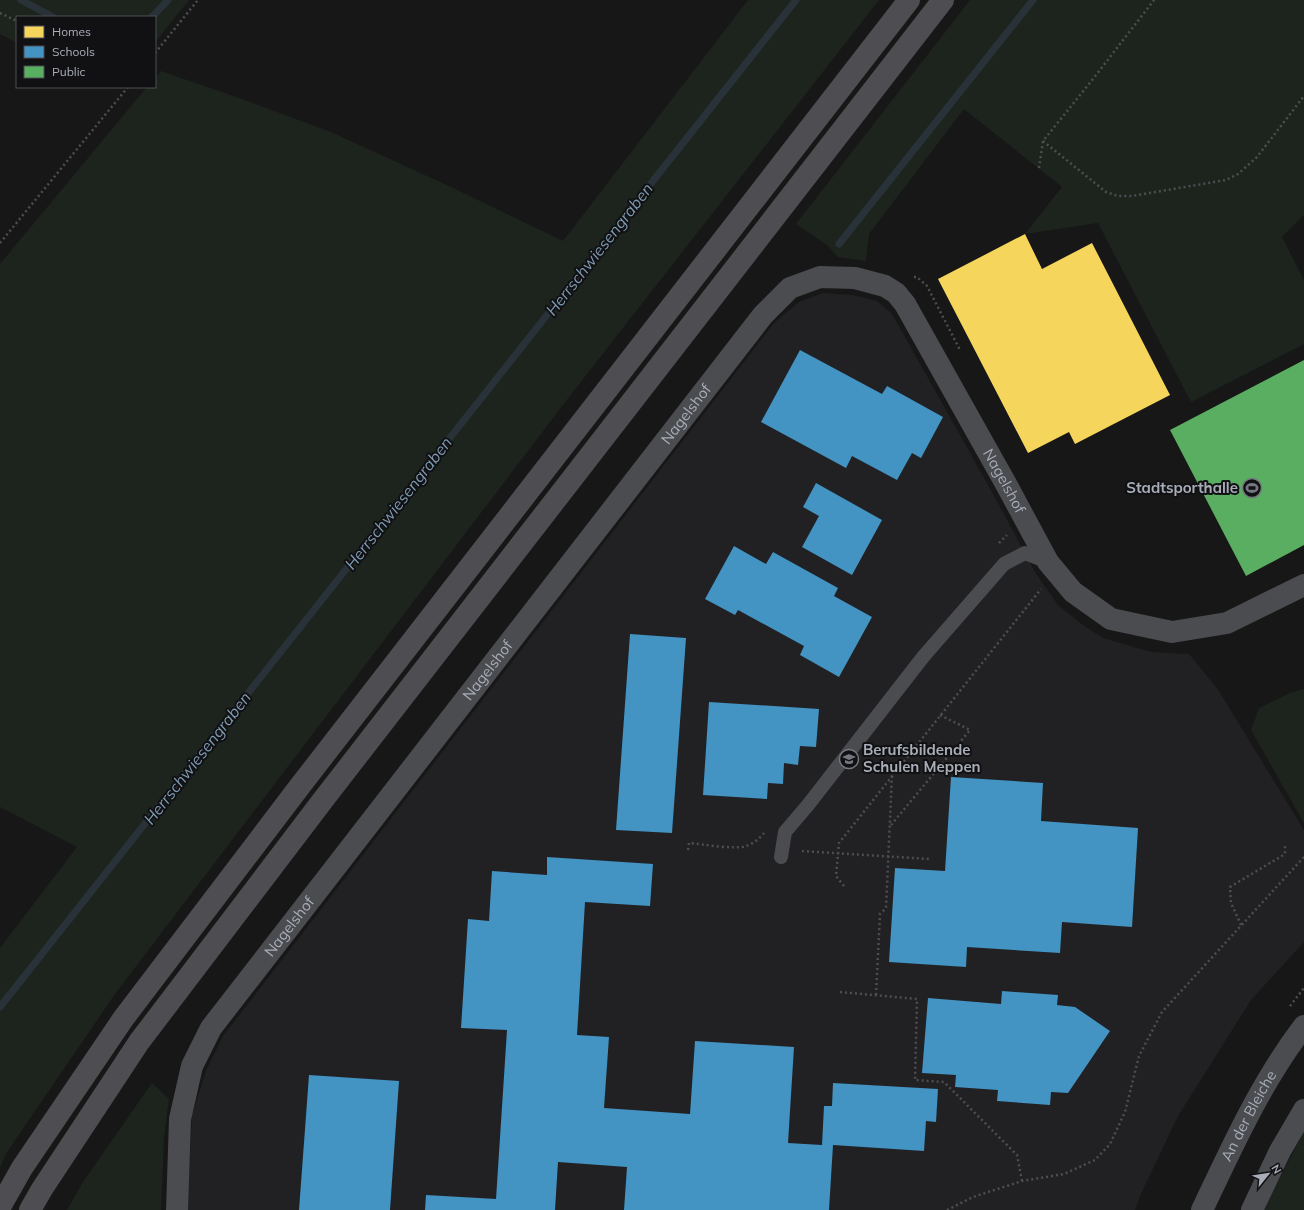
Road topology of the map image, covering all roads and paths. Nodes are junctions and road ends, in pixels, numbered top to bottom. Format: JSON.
{"nodes":[{"id":1,"x":198,"y":0,"type":"edge"},
{"id":2,"x":909,"y":0,"type":"edge"},
{"id":3,"x":943,"y":0,"type":"edge"},
{"id":4,"x":1154,"y":0,"type":"edge"},
{"id":5,"x":0,"y":12,"type":"edge"},
{"id":6,"x":16,"y":20,"type":"edge"},
{"id":7,"x":156,"y":52,"type":"edge"},
{"id":8,"x":127,"y":88,"type":"edge"},
{"id":9,"x":1304,"y":96,"type":"edge"},
{"id":10,"x":1043,"y":141,"type":"junction"},
{"id":11,"x":1039,"y":168,"type":"dead end"},
{"id":12,"x":0,"y":243,"type":"edge"},
{"id":13,"x":1010,"y":530,"type":"dead end"},
{"id":14,"x":998,"y":545,"type":"dead end"},
{"id":15,"x":1048,"y":562,"type":"junction"},
{"id":16,"x":1045,"y":584,"type":"dead end"},
{"id":17,"x":1304,"y":585,"type":"edge"},
{"id":18,"x":940,"y":715,"type":"junction"},
{"id":19,"x":913,"y":749,"type":"junction"},
{"id":20,"x":950,"y":755,"type":"junction"},
{"id":21,"x":892,"y":775,"type":"junction"},
{"id":22,"x":890,"y":826,"type":"junction"},
{"id":23,"x":768,"y":829,"type":"dead end"},
{"id":24,"x":1285,"y":845,"type":"dead end"},
{"id":25,"x":688,"y":850,"type":"dead end"},
{"id":26,"x":782,"y":853,"type":"joint"},
{"id":27,"x":838,"y":853,"type":"junction"},
{"id":28,"x":889,"y":857,"type":"junction"},
{"id":29,"x":1304,"y":857,"type":"edge"},
{"id":30,"x":929,"y":859,"type":"dead end"},
{"id":31,"x":844,"y":886,"type":"dead end"},
{"id":32,"x":1241,"y":925,"type":"junction"},
{"id":33,"x":840,"y":992,"type":"dead end"},
{"id":34,"x":876,"y":995,"type":"junction"},
{"id":35,"x":1304,"y":1026,"type":"edge"},
{"id":36,"x":1304,"y":1110,"type":"edge"},
{"id":37,"x":1022,"y":1181,"type":"junction"},
{"id":38,"x":0,"y":1207,"type":"edge"},
{"id":39,"x":30,"y":1210,"type":"edge"},
{"id":40,"x":177,"y":1210,"type":"edge"},
{"id":41,"x":946,"y":1210,"type":"edge"},
{"id":42,"x":1202,"y":1210,"type":"edge"},
{"id":43,"x":1252,"y":1210,"type":"edge"}],
"edges":[{"from":1,"to":7,"type":"path"},
{"from":2,"to":38,"type":"highway"},
{"from":3,"to":39,"type":"highway"},
{"from":4,"to":10,"type":"path"},
{"from":5,"to":6,"type":"path"},
{"from":8,"to":12,"type":"path"},
{"from":9,"to":10,"type":"path"},
{"from":10,"to":11,"type":"path"},
{"from":13,"to":14,"type":"path"},
{"from":15,"to":17,"type":"street","name":"Nagelshof"},
{"from":15,"to":26,"type":"lane"},
{"from":15,"to":40,"type":"street","name":"Nagelshof"},
{"from":16,"to":18,"type":"path"},
{"from":18,"to":19,"type":"path"},
{"from":18,"to":20,"type":"path"},
{"from":19,"to":20,"type":"path"},
{"from":19,"to":21,"type":"path"},
{"from":20,"to":22,"type":"path"},
{"from":21,"to":22,"type":"path"},
{"from":21,"to":27,"type":"path"},
{"from":22,"to":28,"type":"path"},
{"from":23,"to":25,"type":"path"},
{"from":24,"to":32,"type":"path"},
{"from":26,"to":27,"type":"path"},
{"from":27,"to":28,"type":"path"},
{"from":27,"to":31,"type":"path"},
{"from":28,"to":30,"type":"path"},
{"from":28,"to":34,"type":"path"},
{"from":29,"to":32,"type":"path"},
{"from":32,"to":37,"type":"path"},
{"from":33,"to":34,"type":"path"},
{"from":34,"to":37,"type":"path"},
{"from":35,"to":42,"type":"street","name":"An der Bleiche"},
{"from":36,"to":43,"type":"street"},
{"from":37,"to":41,"type":"path"}]}
